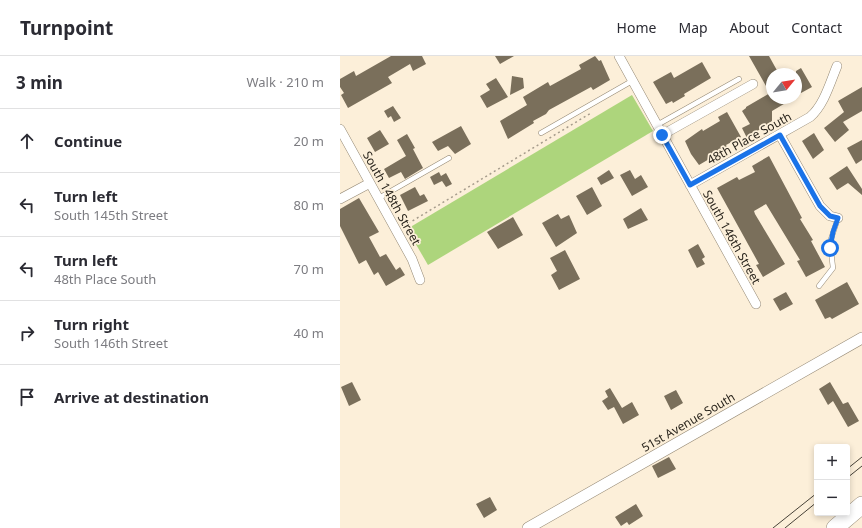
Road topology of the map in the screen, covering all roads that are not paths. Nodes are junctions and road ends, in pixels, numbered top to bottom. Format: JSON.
{"nodes":[{"id":1,"x":618,"y":56,"type":"edge"},
{"id":2,"x":837,"y":66,"type":"dead end"},
{"id":3,"x":739,"y":79,"type":"dead end"},
{"id":4,"x":632,"y":81,"type":"junction"},
{"id":5,"x":753,"y":84,"type":"dead end"},
{"id":6,"x":656,"y":125,"type":"junction"},
{"id":7,"x":340,"y":129,"type":"edge"},
{"id":8,"x":541,"y":133,"type":"dead end"},
{"id":9,"x":662,"y":135,"type":"junction"},
{"id":10,"x":780,"y":135,"type":"junction"},
{"id":11,"x":449,"y":158,"type":"dead end"},
{"id":12,"x":370,"y":183,"type":"junction"},
{"id":13,"x":690,"y":185,"type":"junction"},
{"id":14,"x":379,"y":198,"type":"junction"},
{"id":15,"x":340,"y":199,"type":"edge"},
{"id":16,"x":838,"y":218,"type":"joint"},
{"id":17,"x":420,"y":280,"type":"dead end"},
{"id":18,"x":819,"y":286,"type":"dead end"},
{"id":19,"x":756,"y":304,"type":"dead end"},
{"id":20,"x":862,"y":338,"type":"edge"},
{"id":21,"x":856,"y":511,"type":"edge"},
{"id":22,"x":528,"y":528,"type":"edge"},
{"id":23,"x":831,"y":528,"type":"edge"},
{"id":24,"x":835,"y":528,"type":"edge"}],
"edges":[{"from":1,"to":4,"type":"street","name":"South 146th Street"},
{"from":2,"to":10,"type":"street","name":"48th Place South"},
{"from":3,"to":6,"type":"lane"},
{"from":4,"to":6,"type":"street","name":"South 146th Street"},
{"from":4,"to":8,"type":"lane"},
{"from":5,"to":9,"type":"street"},
{"from":6,"to":9,"type":"street","name":"South 146th Street"},
{"from":7,"to":12,"type":"street","name":"South 148th Street"},
{"from":9,"to":13,"type":"street","name":"South 146th Street"},
{"from":10,"to":13,"type":"street","name":"48th Place South"},
{"from":10,"to":16,"type":"street"},
{"from":11,"to":14,"type":"lane"},
{"from":12,"to":14,"type":"street","name":"South 148th Street"},
{"from":12,"to":15,"type":"street"},
{"from":13,"to":19,"type":"street","name":"South 146th Street"},
{"from":14,"to":17,"type":"street","name":"South 148th Street"},
{"from":16,"to":18,"type":"lane"},
{"from":20,"to":22,"type":"street","name":"51st Avenue South"},
{"from":21,"to":23,"type":"highway"},
{"from":21,"to":24,"type":"highway"}]}
